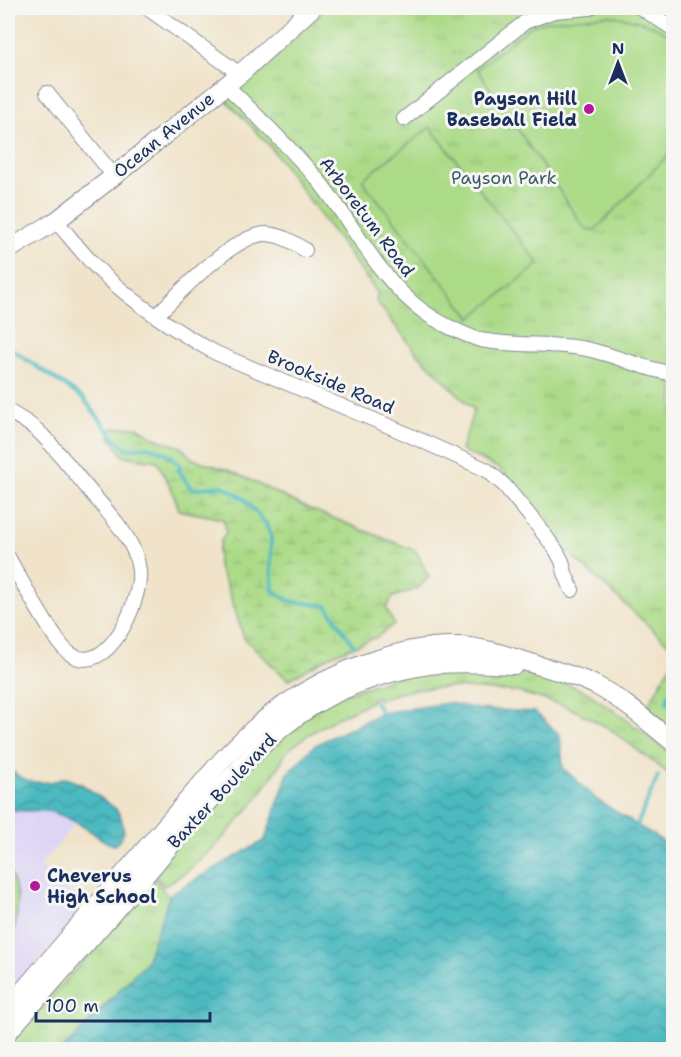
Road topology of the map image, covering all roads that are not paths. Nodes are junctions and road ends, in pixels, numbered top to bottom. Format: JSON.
{"nodes":[{"id":1,"x":147,"y":8,"type":"edge"},
{"id":2,"x":312,"y":8,"type":"edge"},
{"id":3,"x":590,"y":8,"type":"edge"},
{"id":4,"x":641,"y":8,"type":"edge"},
{"id":5,"x":674,"y":29,"type":"edge"},
{"id":6,"x":233,"y":80,"type":"junction"},
{"id":7,"x":47,"y":93,"type":"dead end"},
{"id":8,"x":404,"y":119,"type":"dead end"},
{"id":9,"x":114,"y":176,"type":"junction"},
{"id":10,"x":56,"y":221,"type":"junction"},
{"id":11,"x":8,"y":250,"type":"edge"},
{"id":12,"x":305,"y":250,"type":"dead end"},
{"id":13,"x":156,"y":316,"type":"junction"},
{"id":14,"x":674,"y":374,"type":"edge"},
{"id":15,"x":8,"y":411,"type":"edge"},
{"id":16,"x":8,"y":557,"type":"edge"},
{"id":17,"x":572,"y":590,"type":"dead end"},
{"id":18,"x":538,"y":665,"type":"junction"},
{"id":19,"x":674,"y":742,"type":"edge"},
{"id":20,"x":8,"y":1008,"type":"edge"},
{"id":21,"x":8,"y":1032,"type":"edge"}],
"edges":[{"from":1,"to":6,"type":"street","name":"Arboretum Road"},
{"from":2,"to":6,"type":"street","name":"Ocean Avenue"},
{"from":3,"to":8,"type":"street"},
{"from":4,"to":5,"type":"street"},
{"from":6,"to":9,"type":"street","name":"Ocean Avenue"},
{"from":6,"to":14,"type":"street","name":"Arboretum Road"},
{"from":7,"to":9,"type":"street"},
{"from":9,"to":10,"type":"street","name":"Ocean Avenue"},
{"from":10,"to":11,"type":"street","name":"Ocean Avenue"},
{"from":10,"to":13,"type":"street","name":"Brookside Road"},
{"from":12,"to":13,"type":"street"},
{"from":13,"to":17,"type":"street","name":"Brookside Road"},
{"from":15,"to":16,"type":"street"},
{"from":18,"to":19,"type":"street","name":"Baxter Boulevard"},
{"from":18,"to":20,"type":"street","name":"Baxter Boulevard"},
{"from":18,"to":21,"type":"street","name":"Baxter Boulevard"}]}
